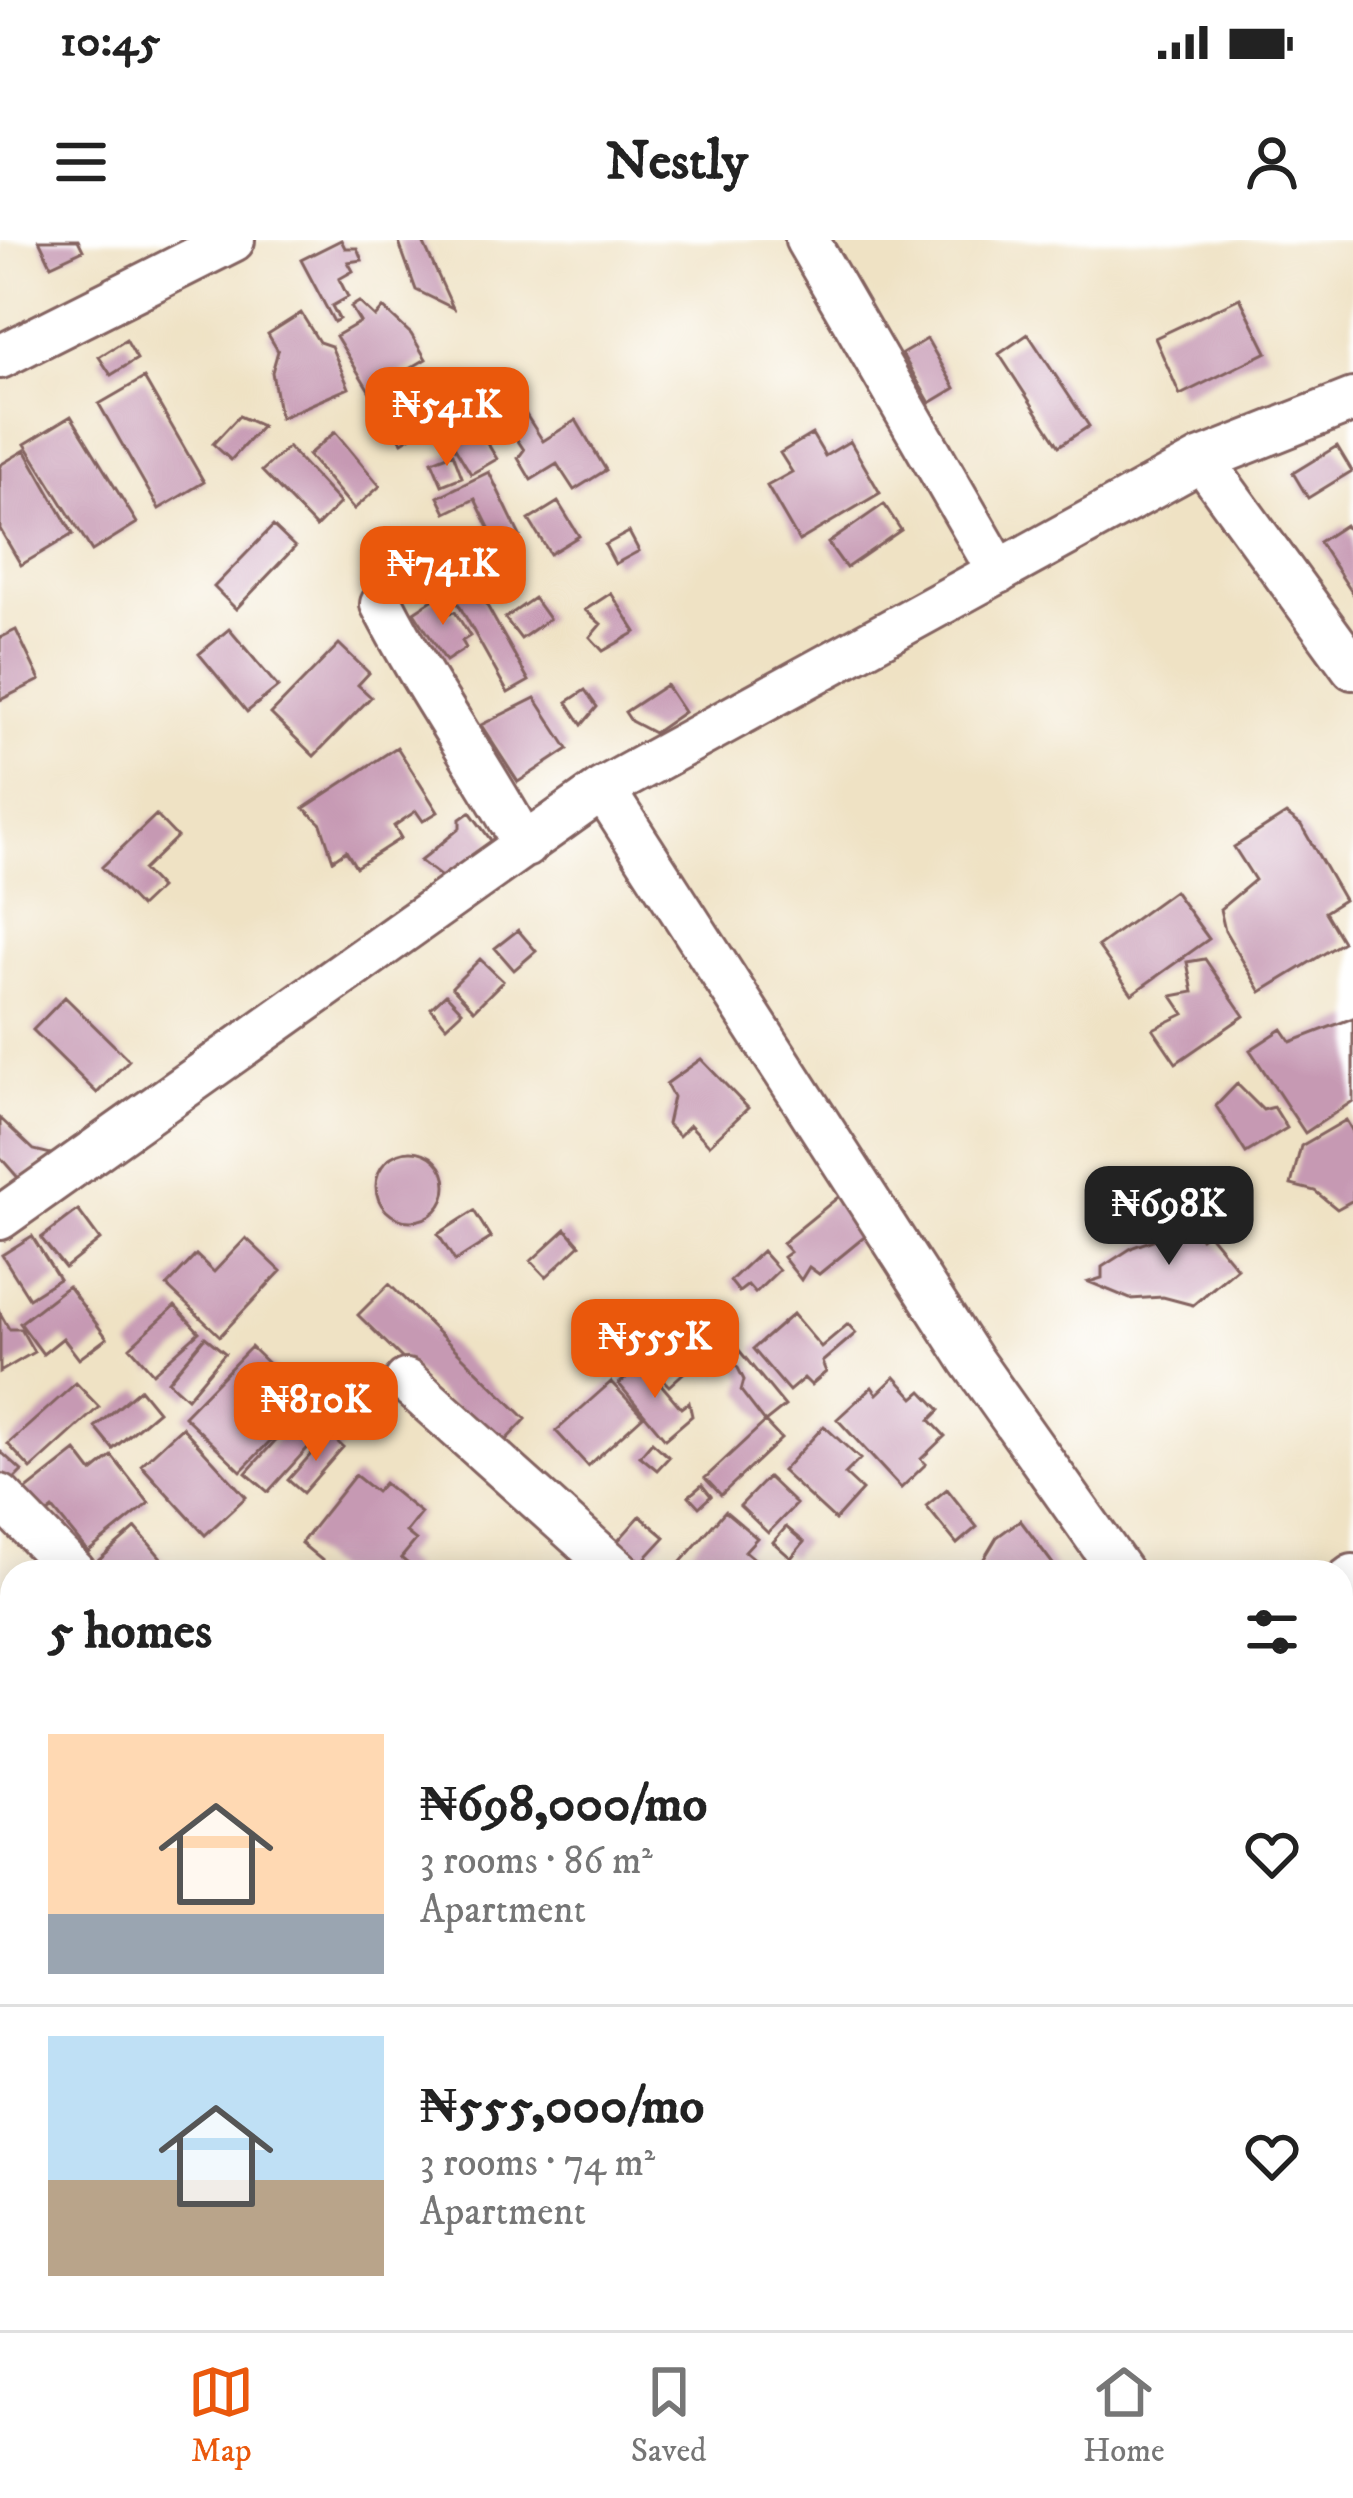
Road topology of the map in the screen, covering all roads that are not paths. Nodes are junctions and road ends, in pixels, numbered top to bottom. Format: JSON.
{"nodes":[{"id":1,"x":233,"y":240,"type":"edge"},
{"id":2,"x":807,"y":240,"type":"edge"},
{"id":3,"x":0,"y":357,"type":"edge"},
{"id":4,"x":1353,"y":400,"type":"edge"},
{"id":5,"x":1202,"y":460,"type":"junction"},
{"id":6,"x":998,"y":572,"type":"junction"},
{"id":7,"x":382,"y":604,"type":"dead end"},
{"id":8,"x":1353,"y":668,"type":"edge"},
{"id":9,"x":603,"y":789,"type":"junction"},
{"id":10,"x":525,"y":847,"type":"junction"},
{"id":11,"x":7,"y":1201,"type":"edge"},
{"id":12,"x":406,"y":1381,"type":"dead end"},
{"id":13,"x":0,"y":1496,"type":"edge"},
{"id":14,"x":62,"y":1560,"type":"edge"},
{"id":15,"x":606,"y":1560,"type":"edge"},
{"id":16,"x":1113,"y":1560,"type":"edge"}],
"edges":[{"from":1,"to":3,"type":"street"},
{"from":2,"to":6,"type":"street"},
{"from":4,"to":5,"type":"street"},
{"from":5,"to":6,"type":"street"},
{"from":5,"to":8,"type":"street"},
{"from":6,"to":9,"type":"street"},
{"from":7,"to":10,"type":"street"},
{"from":9,"to":10,"type":"street"},
{"from":9,"to":16,"type":"street"},
{"from":10,"to":11,"type":"street"},
{"from":12,"to":15,"type":"street"},
{"from":13,"to":14,"type":"street"}]}
